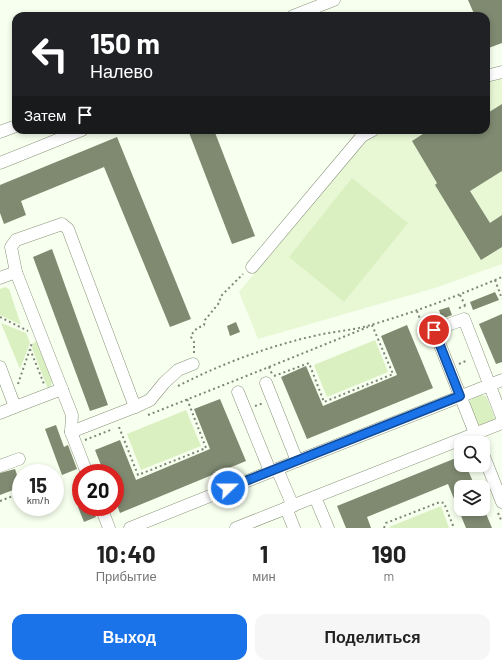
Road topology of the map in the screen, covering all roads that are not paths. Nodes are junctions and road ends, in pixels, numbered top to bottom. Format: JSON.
{"nodes":[{"id":1,"x":334,"y":0,"type":"edge"},
{"id":2,"x":303,"y":12,"type":"edge"},
{"id":3,"x":502,"y":72,"type":"edge"},
{"id":4,"x":490,"y":75,"type":"edge"},
{"id":5,"x":12,"y":128,"type":"edge"},
{"id":6,"x":0,"y":132,"type":"edge"},
{"id":7,"x":72,"y":134,"type":"edge"},
{"id":8,"x":366,"y":134,"type":"edge"},
{"id":9,"x":0,"y":163,"type":"edge"},
{"id":10,"x":252,"y":267,"type":"road end"},
{"id":11,"x":16,"y":272,"type":"junction"},
{"id":12,"x":0,"y":278,"type":"edge"},
{"id":13,"x":193,"y":364,"type":"road end"},
{"id":14,"x":0,"y":366,"type":"edge"},
{"id":15,"x":502,"y":380,"type":"edge"},
{"id":16,"x":266,"y":383,"type":"dead end"},
{"id":17,"x":490,"y":385,"type":"junction"},
{"id":18,"x":62,"y":389,"type":"junction"},
{"id":19,"x":238,"y":392,"type":"dead end"},
{"id":20,"x":460,"y":396,"type":"junction"},
{"id":21,"x":14,"y":404,"type":"junction"},
{"id":22,"x":135,"y":407,"type":"junction"},
{"id":23,"x":0,"y":413,"type":"edge"},
{"id":24,"x":502,"y":417,"type":"edge"},
{"id":25,"x":502,"y":423,"type":"edge"},
{"id":26,"x":71,"y":432,"type":"junction"},
{"id":27,"x":476,"y":436,"type":"edge"},
{"id":28,"x":480,"y":436,"type":"edge"},
{"id":29,"x":454,"y":446,"type":"edge"},
{"id":30,"x":19,"y":459,"type":"dead end"},
{"id":31,"x":297,"y":461,"type":"junction"},
{"id":32,"x":83,"y":464,"type":"edge"},
{"id":33,"x":0,"y":466,"type":"edge"},
{"id":34,"x":274,"y":470,"type":"junction"},
{"id":35,"x":490,"y":472,"type":"edge"},
{"id":36,"x":315,"y":497,"type":"junction"},
{"id":37,"x":502,"y":502,"type":"edge"},
{"id":38,"x":289,"y":507,"type":"junction"},
{"id":39,"x":104,"y":516,"type":"edge"},
{"id":40,"x":109,"y":528,"type":"edge"},
{"id":41,"x":130,"y":528,"type":"edge"},
{"id":42,"x":236,"y":528,"type":"edge"},
{"id":43,"x":294,"y":528,"type":"edge"},
{"id":44,"x":328,"y":528,"type":"edge"}],
"edges":[{"from":1,"to":2,"type":"lane"},
{"from":3,"to":4,"type":"lane"},
{"from":5,"to":6,"type":"lane"},
{"from":7,"to":9,"type":"lane"},
{"from":8,"to":10,"type":"lane"},
{"from":11,"to":12,"type":"lane"},
{"from":11,"to":18,"type":"lane"},
{"from":11,"to":22,"type":"lane"},
{"from":13,"to":22,"type":"lane"},
{"from":14,"to":21,"type":"lane"},
{"from":15,"to":17,"type":"lane"},
{"from":16,"to":31,"type":"lane"},
{"from":17,"to":20,"type":"lane"},
{"from":17,"to":20,"type":"lane"},
{"from":17,"to":24,"type":"lane"},
{"from":18,"to":21,"type":"lane"},
{"from":18,"to":26,"type":"lane"},
{"from":19,"to":34,"type":"lane"},
{"from":20,"to":27,"type":"lane"},
{"from":20,"to":31,"type":"lane"},
{"from":21,"to":23,"type":"lane"},
{"from":22,"to":26,"type":"lane"},
{"from":25,"to":28,"type":"lane"},
{"from":26,"to":32,"type":"lane"},
{"from":29,"to":36,"type":"lane"},
{"from":30,"to":33,"type":"lane"},
{"from":31,"to":34,"type":"lane"},
{"from":34,"to":38,"type":"lane"},
{"from":34,"to":41,"type":"lane"},
{"from":35,"to":37,"type":"lane"},
{"from":36,"to":38,"type":"lane"},
{"from":36,"to":44,"type":"lane"},
{"from":38,"to":42,"type":"lane"},
{"from":38,"to":43,"type":"lane"},
{"from":39,"to":40,"type":"lane"}]}
